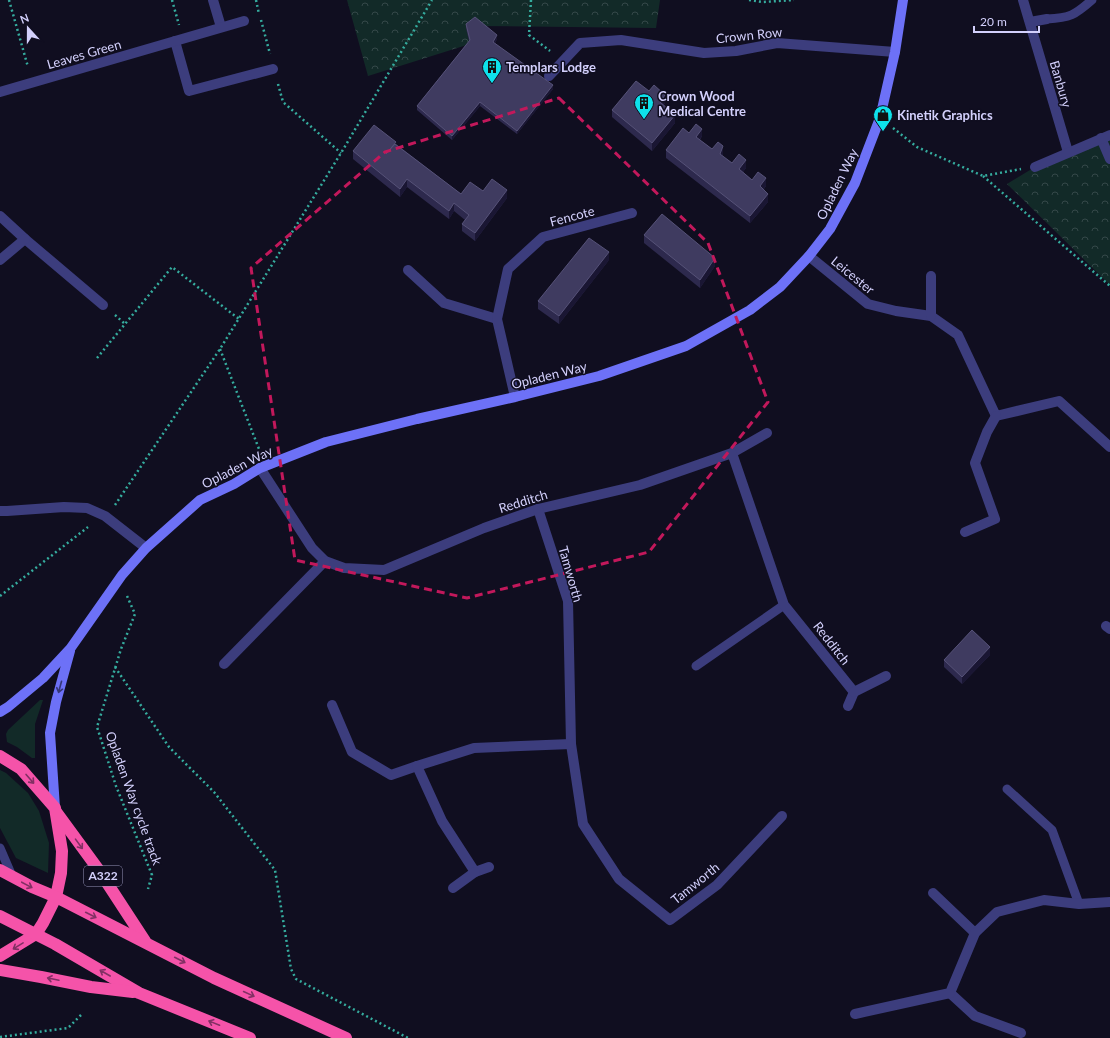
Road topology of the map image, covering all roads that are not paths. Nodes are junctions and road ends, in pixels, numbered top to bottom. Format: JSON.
{"nodes":[{"id":1,"x":213,"y":0,"type":"edge"},
{"id":2,"x":902,"y":0,"type":"edge"},
{"id":3,"x":1023,"y":0,"type":"edge"},
{"id":4,"x":1092,"y":0,"type":"edge"},
{"id":5,"x":1047,"y":19,"type":"joint"},
{"id":6,"x":244,"y":21,"type":"dead end"},
{"id":7,"x":1030,"y":22,"type":"junction"},
{"id":8,"x":221,"y":27,"type":"junction"},
{"id":9,"x":179,"y":40,"type":"junction"},
{"id":10,"x":895,"y":52,"type":"junction"},
{"id":11,"x":273,"y":68,"type":"road end"},
{"id":12,"x":549,"y":76,"type":"dead end"},
{"id":13,"x":0,"y":92,"type":"edge"},
{"id":14,"x":1106,"y":137,"type":"edge"},
{"id":15,"x":1068,"y":152,"type":"junction"},
{"id":16,"x":1110,"y":158,"type":"edge"},
{"id":17,"x":1035,"y":167,"type":"road end"},
{"id":18,"x":632,"y":212,"type":"dead end"},
{"id":19,"x":0,"y":216,"type":"edge"},
{"id":20,"x":25,"y":239,"type":"junction"},
{"id":21,"x":809,"y":256,"type":"junction"},
{"id":22,"x":0,"y":260,"type":"edge"},
{"id":23,"x":408,"y":270,"type":"dead end"},
{"id":24,"x":931,"y":276,"type":"dead end"},
{"id":25,"x":103,"y":305,"type":"dead end"},
{"id":26,"x":931,"y":316,"type":"junction"},
{"id":27,"x":496,"y":319,"type":"junction"},
{"id":28,"x":515,"y":397,"type":"junction"},
{"id":29,"x":996,"y":416,"type":"junction"},
{"id":30,"x":767,"y":433,"type":"dead end"},
{"id":31,"x":1110,"y":446,"type":"edge"},
{"id":32,"x":732,"y":453,"type":"junction"},
{"id":33,"x":260,"y":468,"type":"junction"},
{"id":34,"x":538,"y":509,"type":"junction"},
{"id":35,"x":0,"y":511,"type":"edge"},
{"id":36,"x":965,"y":532,"type":"dead end"},
{"id":37,"x":146,"y":548,"type":"junction"},
{"id":38,"x":325,"y":561,"type":"junction"},
{"id":39,"x":784,"y":604,"type":"junction"},
{"id":40,"x":70,"y":649,"type":"junction"},
{"id":41,"x":224,"y":664,"type":"dead end"},
{"id":42,"x":696,"y":666,"type":"dead end"},
{"id":43,"x":886,"y":676,"type":"dead end"},
{"id":44,"x":854,"y":692,"type":"junction"},
{"id":45,"x":332,"y":705,"type":"dead end"},
{"id":46,"x":848,"y":706,"type":"dead end"},
{"id":47,"x":0,"y":712,"type":"edge"},
{"id":48,"x":571,"y":744,"type":"junction"},
{"id":49,"x":0,"y":756,"type":"edge"},
{"id":50,"x":417,"y":766,"type":"junction"},
{"id":51,"x":1007,"y":789,"type":"dead end"},
{"id":52,"x":56,"y":810,"type":"junction"},
{"id":53,"x":782,"y":816,"type":"dead end"},
{"id":54,"x":0,"y":848,"type":"edge"},
{"id":55,"x":489,"y":866,"type":"dead end"},
{"id":56,"x":0,"y":870,"type":"edge"},
{"id":57,"x":475,"y":872,"type":"junction"},
{"id":58,"x":12,"y":876,"type":"junction"},
{"id":59,"x":453,"y":888,"type":"dead end"},
{"id":60,"x":933,"y":893,"type":"dead end"},
{"id":61,"x":56,"y":897,"type":"junction"},
{"id":62,"x":1110,"y":902,"type":"edge"},
{"id":63,"x":1079,"y":904,"type":"junction"},
{"id":64,"x":0,"y":916,"type":"edge"},
{"id":65,"x":975,"y":933,"type":"junction"},
{"id":66,"x":36,"y":934,"type":"junction"},
{"id":67,"x":146,"y":943,"type":"junction"},
{"id":68,"x":0,"y":956,"type":"edge"},
{"id":69,"x":0,"y":970,"type":"edge"},
{"id":70,"x":139,"y":993,"type":"junction"},
{"id":71,"x":950,"y":993,"type":"junction"},
{"id":72,"x":855,"y":1014,"type":"dead end"},
{"id":73,"x":1021,"y":1033,"type":"dead end"},
{"id":74,"x":250,"y":1038,"type":"edge"},
{"id":75,"x":346,"y":1038,"type":"edge"}],
"edges":[{"from":1,"to":8,"type":"street"},
{"from":2,"to":10,"type":"street","name":"Opladen Way"},
{"from":3,"to":7,"type":"street","name":"Banbury"},
{"from":4,"to":5,"type":"lane"},
{"from":5,"to":7,"type":"street"},
{"from":6,"to":8,"type":"street","name":"Leaves Green"},
{"from":7,"to":15,"type":"street","name":"Banbury"},
{"from":8,"to":9,"type":"street","name":"Leaves Green"},
{"from":9,"to":11,"type":"street"},
{"from":9,"to":13,"type":"street","name":"Leaves Green"},
{"from":10,"to":12,"type":"street","name":"Crown Row"},
{"from":10,"to":21,"type":"street","name":"Opladen Way"},
{"from":14,"to":15,"type":"street"},
{"from":14,"to":16,"type":"street"},
{"from":15,"to":17,"type":"street"},
{"from":18,"to":27,"type":"street","name":"Fencote"},
{"from":19,"to":20,"type":"street"},
{"from":20,"to":22,"type":"street"},
{"from":20,"to":25,"type":"street"},
{"from":21,"to":26,"type":"street","name":"Leicester"},
{"from":21,"to":28,"type":"street","name":"Opladen Way"},
{"from":23,"to":27,"type":"street"},
{"from":24,"to":26,"type":"street"},
{"from":26,"to":29,"type":"street","name":"Leicester"},
{"from":27,"to":28,"type":"street","name":"Fencote"},
{"from":28,"to":33,"type":"street","name":"Opladen Way"},
{"from":29,"to":31,"type":"street"},
{"from":29,"to":36,"type":"street"},
{"from":30,"to":32,"type":"street","name":"Redditch"},
{"from":32,"to":34,"type":"street","name":"Redditch"},
{"from":32,"to":39,"type":"street","name":"Redditch"},
{"from":33,"to":37,"type":"street","name":"Opladen Way"},
{"from":33,"to":38,"type":"street","name":"Redditch"},
{"from":34,"to":38,"type":"street","name":"Redditch"},
{"from":34,"to":48,"type":"street","name":"Tamworth"},
{"from":35,"to":37,"type":"street"},
{"from":37,"to":40,"type":"street","name":"Opladen Way"},
{"from":38,"to":41,"type":"street"},
{"from":39,"to":42,"type":"lane"},
{"from":39,"to":44,"type":"street","name":"Redditch"},
{"from":40,"to":47,"type":"street","name":"Opladen Way"},
{"from":40,"to":52,"type":"street","name":"Opladen Way","one_way":true},
{"from":43,"to":44,"type":"street"},
{"from":44,"to":46,"type":"street"},
{"from":45,"to":50,"type":"street"},
{"from":48,"to":50,"type":"street"},
{"from":48,"to":53,"type":"street","name":"Tamworth"},
{"from":49,"to":52,"type":"highway","one_way":true},
{"from":50,"to":57,"type":"street"},
{"from":51,"to":63,"type":"lane"},
{"from":52,"to":61,"type":"highway"},
{"from":52,"to":67,"type":"highway","number":"A322","one_way":true},
{"from":54,"to":58,"type":"lane"},
{"from":55,"to":57,"type":"street"},
{"from":56,"to":58,"type":"highway","number":"A322"},
{"from":57,"to":59,"type":"street"},
{"from":58,"to":61,"type":"highway","number":"A322","one_way":true},
{"from":60,"to":65,"type":"street"},
{"from":61,"to":66,"type":"highway"},
{"from":61,"to":67,"type":"highway","number":"A322","one_way":true},
{"from":62,"to":63,"type":"street"},
{"from":63,"to":65,"type":"street"},
{"from":64,"to":66,"type":"highway"},
{"from":65,"to":71,"type":"street"},
{"from":66,"to":68,"type":"highway","one_way":true},
{"from":70,"to":66,"type":"highway","one_way":true},
{"from":67,"to":75,"type":"highway","number":"A322","one_way":true},
{"from":70,"to":69,"type":"highway","one_way":true},
{"from":74,"to":70,"type":"highway","one_way":true},
{"from":71,"to":72,"type":"street"},
{"from":71,"to":73,"type":"street"}]}
